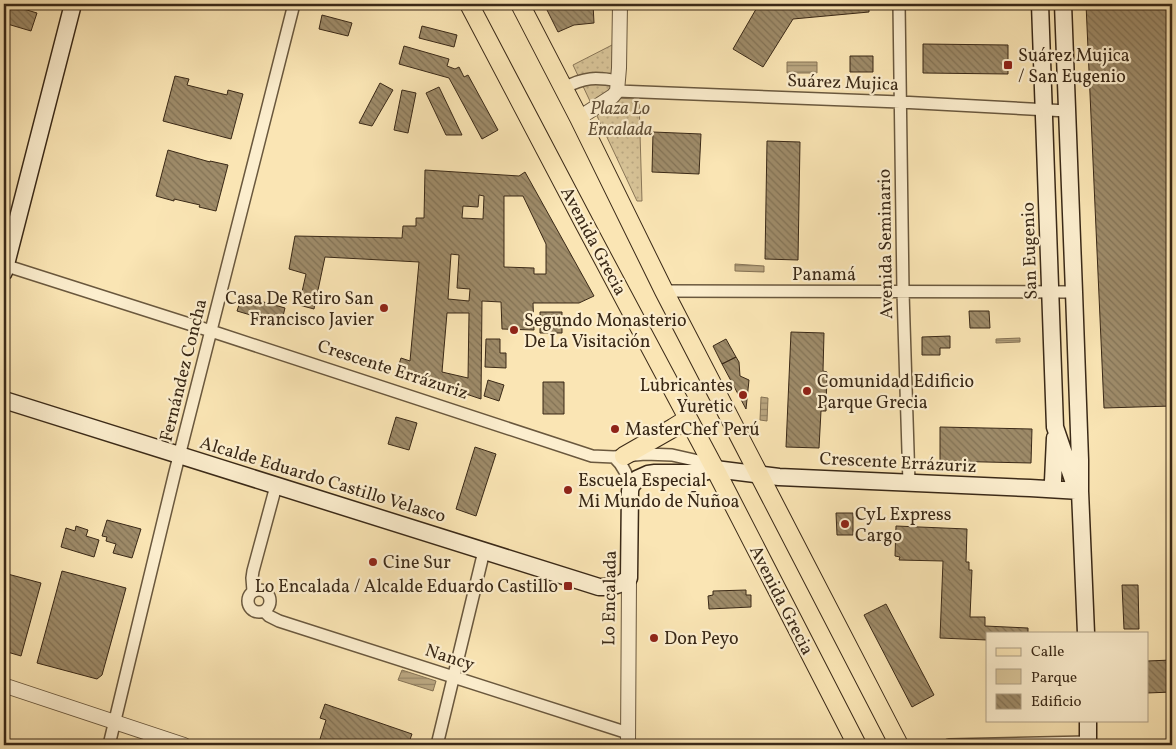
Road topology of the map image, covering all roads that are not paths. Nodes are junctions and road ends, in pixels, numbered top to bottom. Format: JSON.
{"nodes":[{"id":1,"x":73,"y":4,"type":"edge"},
{"id":2,"x":294,"y":4,"type":"edge"},
{"id":3,"x":469,"y":4,"type":"edge"},
{"id":4,"x":520,"y":4,"type":"edge"},
{"id":5,"x":620,"y":4,"type":"edge"},
{"id":6,"x":898,"y":4,"type":"edge"},
{"id":7,"x":1040,"y":4,"type":"edge"},
{"id":8,"x":1062,"y":4,"type":"edge"},
{"id":9,"x":618,"y":86,"type":"junction"},
{"id":10,"x":564,"y":88,"type":"junction"},
{"id":11,"x":900,"y":102,"type":"junction"},
{"id":12,"x":1044,"y":110,"type":"junction"},
{"id":13,"x":1067,"y":111,"type":"junction"},
{"id":14,"x":579,"y":118,"type":"junction"},
{"id":15,"x":4,"y":267,"type":"edge"},
{"id":16,"x":664,"y":291,"type":"junction"},
{"id":17,"x":903,"y":292,"type":"junction"},
{"id":18,"x":1051,"y":292,"type":"junction"},
{"id":19,"x":1074,"y":292,"type":"junction"},
{"id":20,"x":211,"y":331,"type":"junction"},
{"id":21,"x":4,"y":400,"type":"edge"},
{"id":22,"x":687,"y":417,"type":"junction"},
{"id":23,"x":1055,"y":428,"type":"junction"},
{"id":24,"x":180,"y":455,"type":"junction"},
{"id":25,"x":619,"y":456,"type":"junction"},
{"id":26,"x":715,"y":468,"type":"junction"},
{"id":27,"x":759,"y":475,"type":"junction"},
{"id":28,"x":909,"y":483,"type":"junction"},
{"id":29,"x":276,"y":486,"type":"junction"},
{"id":30,"x":1049,"y":489,"type":"junction"},
{"id":31,"x":630,"y":491,"type":"junction"},
{"id":32,"x":1080,"y":491,"type":"junction"},
{"id":33,"x":484,"y":551,"type":"junction"},
{"id":34,"x":629,"y":578,"type":"junction"},
{"id":35,"x":254,"y":591,"type":"junction"},
{"id":36,"x":264,"y":612,"type":"junction"},
{"id":37,"x":1086,"y":632,"type":"edge"},
{"id":38,"x":454,"y":677,"type":"junction"},
{"id":39,"x":5,"y":686,"type":"edge"},
{"id":40,"x":114,"y":722,"type":"junction"},
{"id":41,"x":1088,"y":722,"type":"edge"},
{"id":42,"x":628,"y":739,"type":"edge"},
{"id":43,"x":1088,"y":743,"type":"edge"},
{"id":44,"x":109,"y":745,"type":"edge"},
{"id":45,"x":184,"y":745,"type":"edge"},
{"id":46,"x":437,"y":745,"type":"edge"},
{"id":47,"x":857,"y":745,"type":"edge"},
{"id":48,"x":899,"y":745,"type":"edge"},
{"id":49,"x":949,"y":745,"type":"edge"}],
"edges":[{"from":1,"to":15,"type":"main road"},
{"from":2,"to":20,"type":"street","name":"Fernández Concha"},
{"from":3,"to":22,"type":"main road","name":"Avenida Grecia"},
{"from":4,"to":10,"type":"main road","name":"Avenida Grecia"},
{"from":5,"to":9,"type":"street"},
{"from":6,"to":11,"type":"street","name":"Avenida Seminario"},
{"from":7,"to":12,"type":"main road","name":"San Eugenio"},
{"from":8,"to":13,"type":"main road","name":"San Eugenio"},
{"from":9,"to":10,"type":"street"},
{"from":9,"to":11,"type":"street","name":"Suárez Mujica"},
{"from":9,"to":14,"type":"street"},
{"from":10,"to":14,"type":"main road","name":"Avenida Grecia"},
{"from":11,"to":12,"type":"street","name":"Suárez Mujica"},
{"from":11,"to":17,"type":"street","name":"Avenida Seminario"},
{"from":12,"to":13,"type":"street","name":"Suárez Mujica"},
{"from":12,"to":18,"type":"main road","name":"San Eugenio"},
{"from":13,"to":19,"type":"main road","name":"San Eugenio"},
{"from":14,"to":16,"type":"main road","name":"Avenida Grecia"},
{"from":15,"to":20,"type":"street","name":"Crescente Errázuriz"},
{"from":16,"to":17,"type":"street","name":"Panamá"},
{"from":16,"to":27,"type":"main road","name":"Avenida Grecia"},
{"from":17,"to":18,"type":"street","name":"Panamá"},
{"from":17,"to":28,"type":"street","name":"Avenida Seminario"},
{"from":18,"to":19,"type":"street","name":"Panamá"},
{"from":18,"to":23,"type":"main road","name":"San Eugenio"},
{"from":19,"to":32,"type":"main road","name":"San Eugenio"},
{"from":20,"to":24,"type":"street","name":"Fernández Concha"},
{"from":20,"to":25,"type":"street","name":"Crescente Errázuriz"},
{"from":21,"to":24,"type":"main road","name":"Alcalde Eduardo Castillo Velasco"},
{"from":22,"to":25,"type":"main road"},
{"from":22,"to":26,"type":"main road","name":"Avenida Grecia"},
{"from":23,"to":30,"type":"main road"},
{"from":23,"to":32,"type":"main road","name":"San Eugenio"},
{"from":24,"to":29,"type":"main road","name":"Alcalde Eduardo Castillo Velasco"},
{"from":24,"to":40,"type":"street","name":"Fernández Concha"},
{"from":25,"to":26,"type":"street","name":"Crescente Errázuriz"},
{"from":25,"to":31,"type":"street","name":"Lo Encalada"},
{"from":26,"to":27,"type":"main road","name":"Crescente Errázuriz"},
{"from":26,"to":31,"type":"main road","name":"Crescente Errázuriz"},
{"from":26,"to":47,"type":"main road","name":"Avenida Grecia"},
{"from":27,"to":28,"type":"main road","name":"Crescente Errázuriz"},
{"from":27,"to":48,"type":"main road","name":"Avenida Grecia"},
{"from":28,"to":30,"type":"main road","name":"Crescente Errázuriz"},
{"from":29,"to":33,"type":"main road","name":"Alcalde Eduardo Castillo Velasco"},
{"from":29,"to":35,"type":"street"},
{"from":30,"to":32,"type":"main road","name":"Crescente Errázuriz"},
{"from":31,"to":34,"type":"main road","name":"Lo Encalada"},
{"from":32,"to":37,"type":"main road","name":"San Eugenio"},
{"from":33,"to":34,"type":"main road","name":"Alcalde Eduardo Castillo Velasco"},
{"from":33,"to":38,"type":"street"},
{"from":34,"to":42,"type":"street","name":"Lo Encalada"},
{"from":35,"to":36,"type":"street"},
{"from":35,"to":36,"type":"street"},
{"from":36,"to":38,"type":"street","name":"Nancy"},
{"from":38,"to":42,"type":"street","name":"Nancy"},
{"from":38,"to":46,"type":"street"},
{"from":39,"to":40,"type":"street"},
{"from":40,"to":44,"type":"street","name":"Fernández Concha"},
{"from":40,"to":45,"type":"street"},
{"from":41,"to":43,"type":"main road"},
{"from":43,"to":49,"type":"street"}]}
